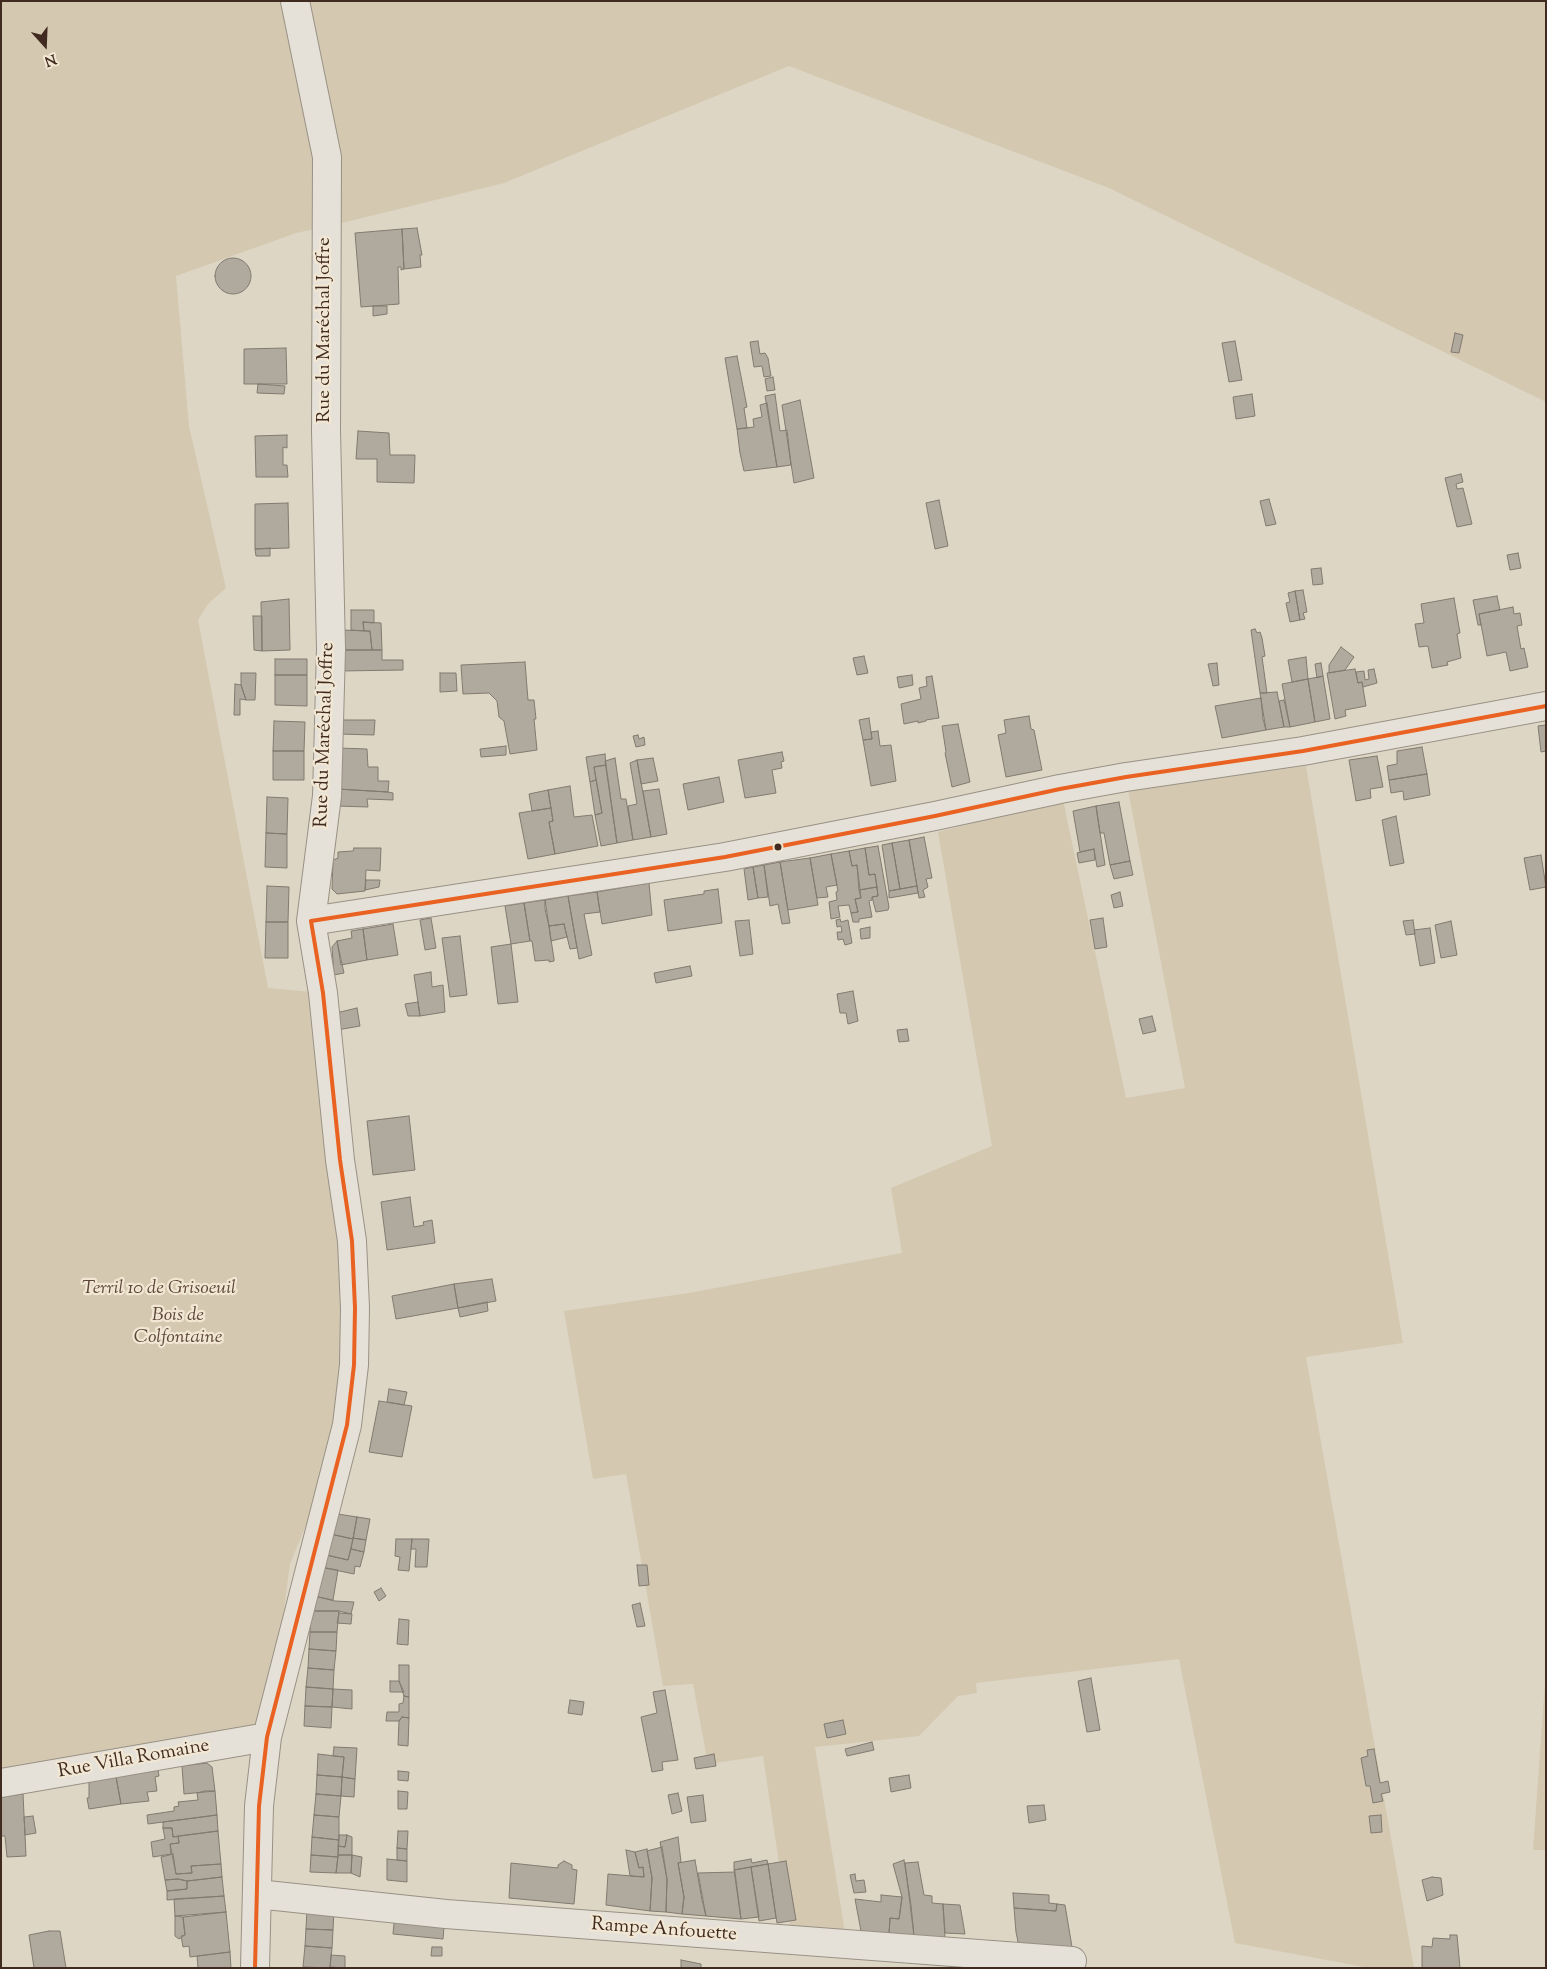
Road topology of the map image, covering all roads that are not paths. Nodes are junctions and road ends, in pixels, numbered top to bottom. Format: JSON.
{"nodes":[{"id":1,"x":295,"y":1,"type":"edge"},
{"id":2,"x":1546,"y":706,"type":"edge"},
{"id":3,"x":311,"y":921,"type":"junction"},
{"id":4,"x":267,"y":1737,"type":"junction"},
{"id":5,"x":1,"y":1783,"type":"edge"},
{"id":6,"x":257,"y":1894,"type":"junction"},
{"id":7,"x":1072,"y":1961,"type":"dead end"},
{"id":8,"x":255,"y":1968,"type":"edge"}],
"edges":[{"from":1,"to":3,"type":"street","name":"Rue du Maréchal Joffre"},
{"from":2,"to":3,"type":"street"},
{"from":3,"to":4,"type":"street","name":"Rue du Maréchal Joffre"},
{"from":4,"to":5,"type":"street","name":"Rue Villa Romaine"},
{"from":4,"to":6,"type":"street","name":"Rue du Maréchal Joffre"},
{"from":6,"to":7,"type":"street","name":"Rampe Anfouette"},
{"from":6,"to":8,"type":"street","name":"Rue du Maréchal Joffre"}]}
